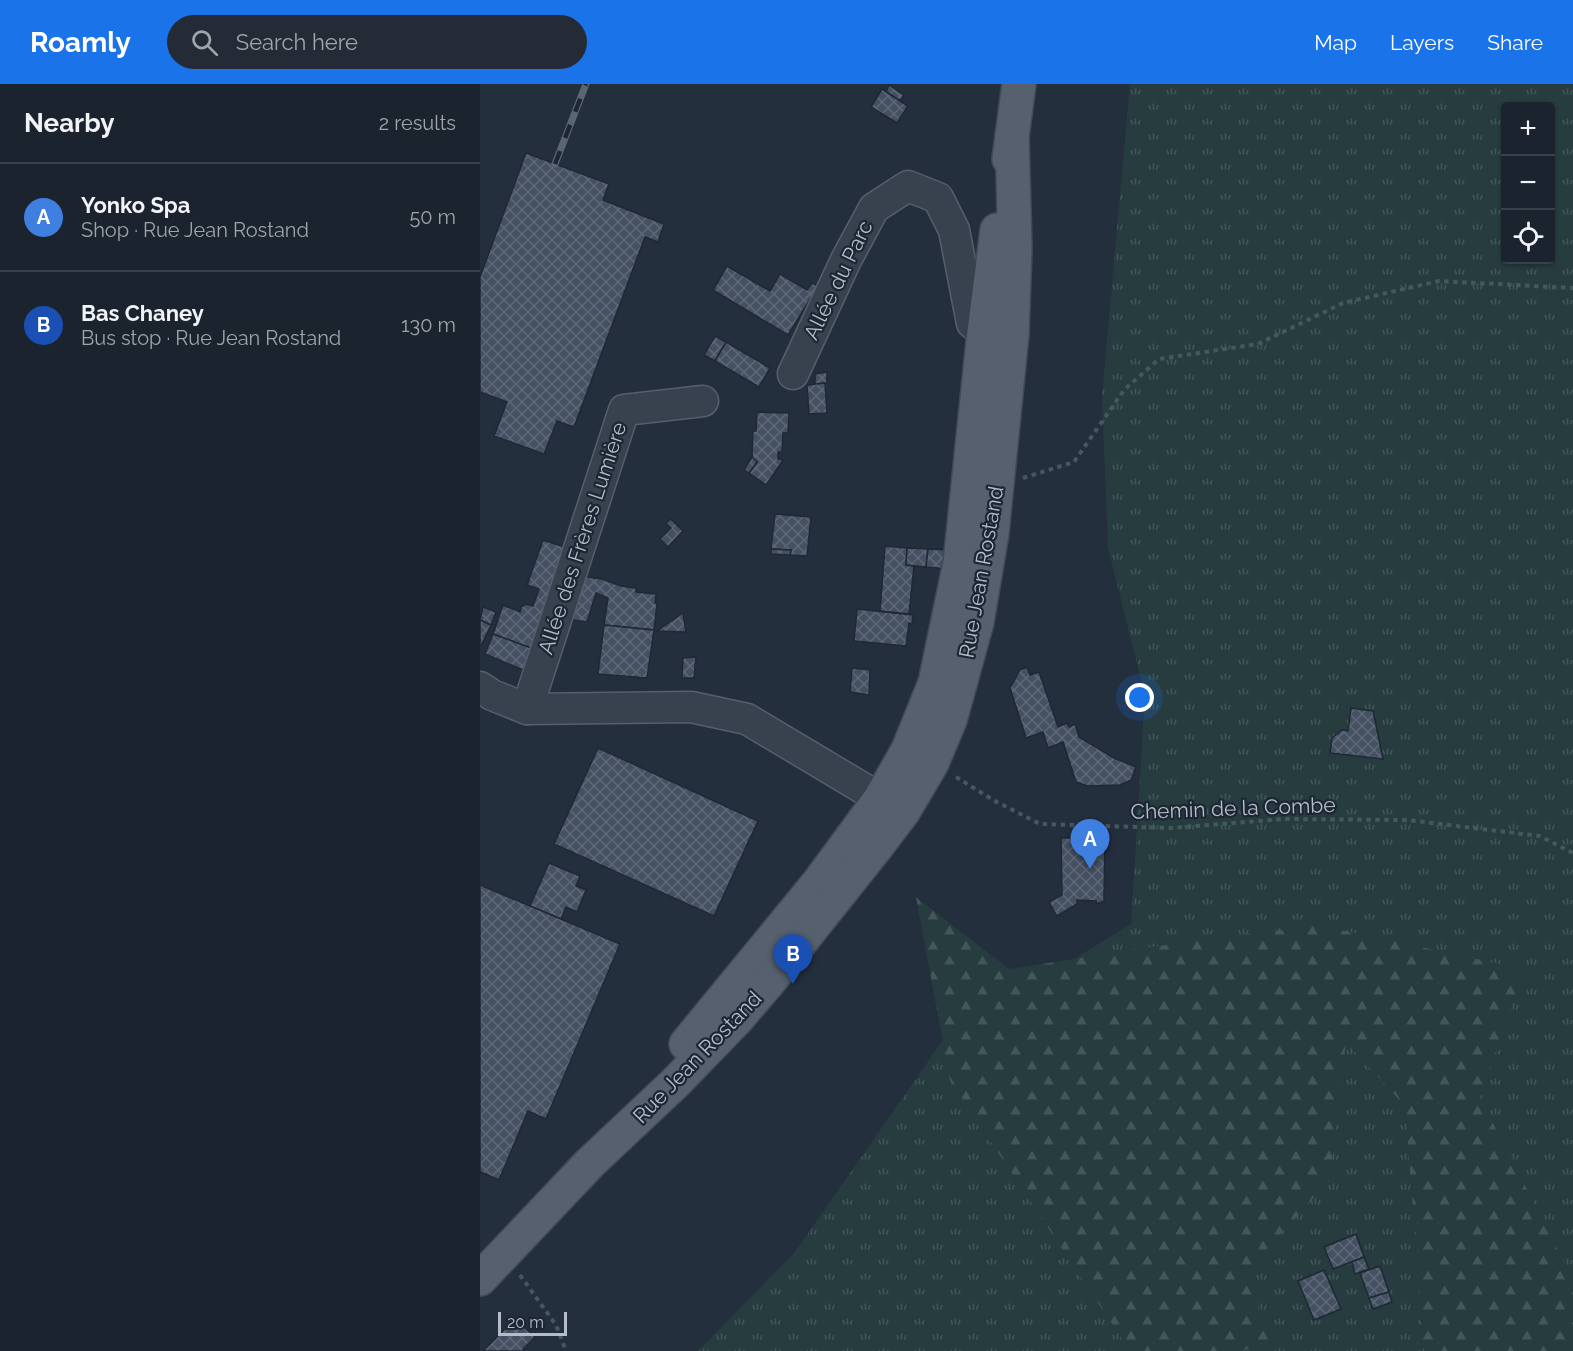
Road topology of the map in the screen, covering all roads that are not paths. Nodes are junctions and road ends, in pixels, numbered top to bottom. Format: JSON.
{"nodes":[{"id":1,"x":1018,"y":84,"type":"edge"},
{"id":2,"x":989,"y":330,"type":"junction"},
{"id":3,"x":794,"y":374,"type":"dead end"},
{"id":4,"x":703,"y":401,"type":"dead end"},
{"id":5,"x":480,"y":687,"type":"edge"},
{"id":6,"x":527,"y":709,"type":"junction"},
{"id":7,"x":891,"y":805,"type":"junction"},
{"id":8,"x":480,"y":1279,"type":"edge"}],
"edges":[{"from":1,"to":2,"type":"main road","name":"Rue Jean Rostand"},
{"from":2,"to":3,"type":"street","name":"Allée du Parc"},
{"from":2,"to":7,"type":"main road","name":"Rue Jean Rostand"},
{"from":2,"to":7,"type":"main road","name":"Rue Jean Rostand"},
{"from":4,"to":6,"type":"street","name":"Allée des Frères Lumière"},
{"from":5,"to":6,"type":"street"},
{"from":6,"to":7,"type":"street"},
{"from":7,"to":8,"type":"main road","name":"Rue Jean Rostand"}]}
